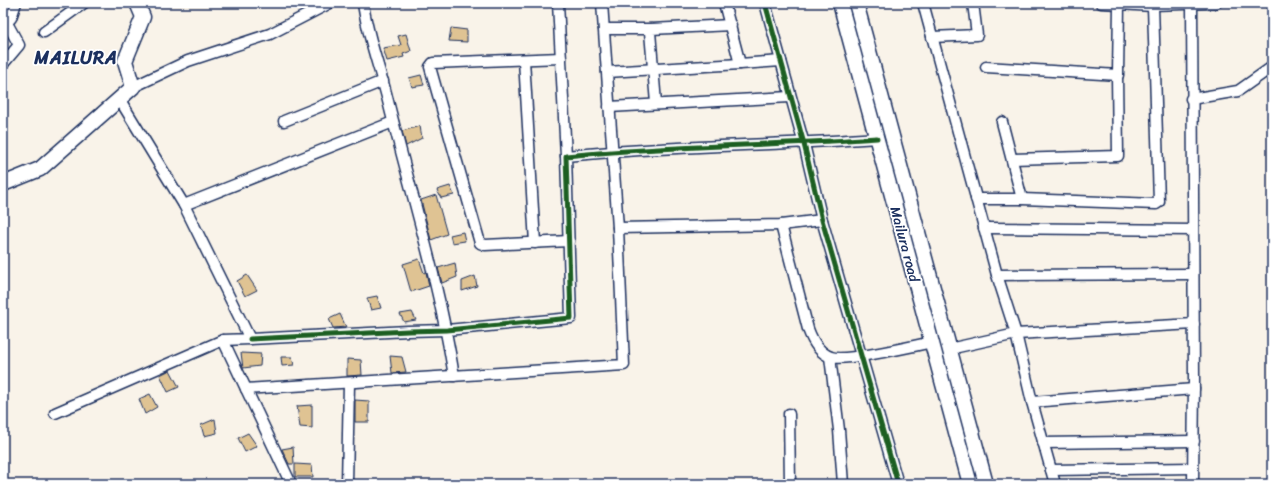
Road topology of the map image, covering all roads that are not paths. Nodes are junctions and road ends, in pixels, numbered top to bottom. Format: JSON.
{"nodes":[{"id":1,"x":16,"y":3,"type":"edge"},
{"id":2,"x":84,"y":3,"type":"edge"},
{"id":3,"x":137,"y":3,"type":"edge"},
{"id":4,"x":330,"y":3,"type":"edge"},
{"id":5,"x":363,"y":3,"type":"edge"},
{"id":6,"x":558,"y":3,"type":"edge"},
{"id":7,"x":602,"y":3,"type":"edge"},
{"id":8,"x":724,"y":3,"type":"edge"},
{"id":9,"x":765,"y":3,"type":"edge"},
{"id":10,"x":840,"y":3,"type":"edge"},
{"id":11,"x":856,"y":3,"type":"edge"},
{"id":12,"x":923,"y":3,"type":"edge"},
{"id":13,"x":973,"y":3,"type":"edge"},
{"id":14,"x":1101,"y":3,"type":"edge"},
{"id":15,"x":1216,"y":3,"type":"edge"},
{"id":16,"x":1119,"y":4,"type":"edge"},
{"id":17,"x":1192,"y":4,"type":"edge"},
{"id":18,"x":1152,"y":5,"type":"junction"},
{"id":19,"x":5,"y":25,"type":"edge"},
{"id":20,"x":731,"y":25,"type":"junction"},
{"id":21,"x":604,"y":29,"type":"junction"},
{"id":22,"x":651,"y":29,"type":"junction"},
{"id":23,"x":44,"y":32,"type":"dead end"},
{"id":24,"x":932,"y":37,"type":"junction"},
{"id":25,"x":561,"y":58,"type":"junction"},
{"id":26,"x":524,"y":60,"type":"junction"},
{"id":27,"x":781,"y":61,"type":"junction"},
{"id":28,"x":3,"y":64,"type":"edge"},
{"id":29,"x":740,"y":64,"type":"junction"},
{"id":30,"x":986,"y":67,"type":"dead end"},
{"id":31,"x":1272,"y":67,"type":"edge"},
{"id":32,"x":653,"y":69,"type":"junction"},
{"id":33,"x":607,"y":72,"type":"junction"},
{"id":34,"x":1117,"y":75,"type":"junction"},
{"id":35,"x":383,"y":81,"type":"junction"},
{"id":36,"x":133,"y":87,"type":"junction"},
{"id":37,"x":790,"y":97,"type":"junction"},
{"id":38,"x":1191,"y":99,"type":"junction"},
{"id":39,"x":120,"y":100,"type":"junction"},
{"id":40,"x":656,"y":103,"type":"junction"},
{"id":41,"x":609,"y":107,"type":"junction"},
{"id":42,"x":284,"y":121,"type":"dead end"},
{"id":43,"x":393,"y":122,"type":"junction"},
{"id":44,"x":1002,"y":122,"type":"dead end"},
{"id":45,"x":877,"y":138,"type":"junction"},
{"id":46,"x":804,"y":144,"type":"junction"},
{"id":47,"x":612,"y":151,"type":"junction"},
{"id":48,"x":566,"y":156,"type":"junction"},
{"id":49,"x":1012,"y":159,"type":"junction"},
{"id":50,"x":3,"y":184,"type":"edge"},
{"id":51,"x":976,"y":199,"type":"junction"},
{"id":52,"x":1022,"y":199,"type":"junction"},
{"id":53,"x":184,"y":205,"type":"junction"},
{"id":54,"x":822,"y":220,"type":"junction"},
{"id":55,"x":781,"y":225,"type":"junction"},
{"id":56,"x":618,"y":228,"type":"junction"},
{"id":57,"x":984,"y":228,"type":"junction"},
{"id":58,"x":1193,"y":230,"type":"junction"},
{"id":59,"x":569,"y":241,"type":"junction"},
{"id":60,"x":535,"y":244,"type":"junction"},
{"id":61,"x":1193,"y":274,"type":"junction"},
{"id":62,"x":997,"y":275,"type":"junction"},
{"id":63,"x":1194,"y":324,"type":"junction"},
{"id":64,"x":447,"y":330,"type":"junction"},
{"id":65,"x":1016,"y":334,"type":"junction"},
{"id":66,"x":250,"y":339,"type":"junction"},
{"id":67,"x":223,"y":340,"type":"junction"},
{"id":68,"x":932,"y":342,"type":"junction"},
{"id":69,"x":949,"y":348,"type":"junction"},
{"id":70,"x":861,"y":355,"type":"junction"},
{"id":71,"x":830,"y":357,"type":"junction"},
{"id":72,"x":454,"y":376,"type":"junction"},
{"id":73,"x":349,"y":383,"type":"junction"},
{"id":74,"x":1194,"y":389,"type":"junction"},
{"id":75,"x":246,"y":390,"type":"junction"},
{"id":76,"x":1032,"y":402,"type":"junction"},
{"id":77,"x":55,"y":413,"type":"dead end"},
{"id":78,"x":789,"y":414,"type":"dead end"},
{"id":79,"x":1194,"y":441,"type":"junction"},
{"id":80,"x":1043,"y":443,"type":"junction"},
{"id":81,"x":1193,"y":468,"type":"junction"},
{"id":82,"x":1051,"y":470,"type":"junction"},
{"id":83,"x":291,"y":484,"type":"edge"},
{"id":84,"x":347,"y":484,"type":"edge"},
{"id":85,"x":790,"y":484,"type":"edge"},
{"id":86,"x":843,"y":484,"type":"edge"},
{"id":87,"x":898,"y":484,"type":"edge"},
{"id":88,"x":970,"y":484,"type":"edge"},
{"id":89,"x":986,"y":484,"type":"edge"},
{"id":90,"x":1055,"y":484,"type":"edge"},
{"id":91,"x":1193,"y":484,"type":"edge"}],
"edges":[{"from":1,"to":19,"type":"street"},
{"from":2,"to":23,"type":"street"},
{"from":3,"to":36,"type":"street"},
{"from":4,"to":36,"type":"street"},
{"from":5,"to":35,"type":"street"},
{"from":6,"to":25,"type":"street"},
{"from":7,"to":21,"type":"street"},
{"from":8,"to":20,"type":"street"},
{"from":9,"to":27,"type":"street"},
{"from":10,"to":45,"type":"street","name":"Mailura road"},
{"from":11,"to":69,"type":"street","name":"Mailura road"},
{"from":12,"to":24,"type":"street"},
{"from":13,"to":24,"type":"street"},
{"from":14,"to":16,"type":"street"},
{"from":15,"to":17,"type":"street"},
{"from":16,"to":18,"type":"street"},
{"from":16,"to":34,"type":"street"},
{"from":17,"to":18,"type":"street"},
{"from":17,"to":38,"type":"street"},
{"from":18,"to":52,"type":"street"},
{"from":19,"to":28,"type":"street"},
{"from":20,"to":22,"type":"street"},
{"from":20,"to":29,"type":"street"},
{"from":21,"to":22,"type":"street"},
{"from":21,"to":33,"type":"street"},
{"from":22,"to":32,"type":"street"},
{"from":24,"to":51,"type":"street"},
{"from":25,"to":26,"type":"street"},
{"from":25,"to":48,"type":"street"},
{"from":26,"to":60,"type":"street"},
{"from":26,"to":60,"type":"street"},
{"from":27,"to":29,"type":"street"},
{"from":27,"to":37,"type":"street"},
{"from":29,"to":32,"type":"street"},
{"from":30,"to":34,"type":"street"},
{"from":31,"to":38,"type":"street"},
{"from":32,"to":33,"type":"street"},
{"from":32,"to":40,"type":"street"},
{"from":33,"to":41,"type":"street"},
{"from":34,"to":49,"type":"street"},
{"from":35,"to":42,"type":"street"},
{"from":35,"to":43,"type":"street"},
{"from":36,"to":39,"type":"street"},
{"from":37,"to":40,"type":"street"},
{"from":37,"to":46,"type":"street"},
{"from":38,"to":58,"type":"street"},
{"from":39,"to":50,"type":"street"},
{"from":39,"to":53,"type":"street"},
{"from":40,"to":41,"type":"street"},
{"from":41,"to":47,"type":"street"},
{"from":43,"to":53,"type":"street"},
{"from":43,"to":64,"type":"street"},
{"from":44,"to":49,"type":"street"},
{"from":45,"to":46,"type":"street"},
{"from":45,"to":68,"type":"street","name":"Mailura road"},
{"from":46,"to":47,"type":"street"},
{"from":46,"to":54,"type":"street"},
{"from":47,"to":48,"type":"street"},
{"from":47,"to":56,"type":"street"},
{"from":48,"to":59,"type":"street"},
{"from":49,"to":52,"type":"street"},
{"from":51,"to":52,"type":"street"},
{"from":51,"to":57,"type":"street"},
{"from":53,"to":66,"type":"street"},
{"from":54,"to":55,"type":"street"},
{"from":54,"to":70,"type":"street"},
{"from":55,"to":56,"type":"street"},
{"from":55,"to":71,"type":"street"},
{"from":56,"to":72,"type":"street"},
{"from":57,"to":58,"type":"street"},
{"from":57,"to":62,"type":"street"},
{"from":58,"to":61,"type":"street"},
{"from":59,"to":60,"type":"street"},
{"from":59,"to":64,"type":"street"},
{"from":61,"to":62,"type":"street"},
{"from":61,"to":63,"type":"street"},
{"from":62,"to":65,"type":"street"},
{"from":63,"to":65,"type":"street"},
{"from":63,"to":74,"type":"street"},
{"from":64,"to":66,"type":"street"},
{"from":64,"to":72,"type":"street"},
{"from":65,"to":69,"type":"street"},
{"from":65,"to":76,"type":"street"},
{"from":66,"to":67,"type":"street"},
{"from":67,"to":75,"type":"street"},
{"from":67,"to":77,"type":"street"},
{"from":68,"to":70,"type":"street"},
{"from":68,"to":88,"type":"street","name":"Mailura road"},
{"from":69,"to":89,"type":"street","name":"Mailura road"},
{"from":70,"to":71,"type":"street"},
{"from":70,"to":87,"type":"street"},
{"from":71,"to":86,"type":"street"},
{"from":72,"to":73,"type":"street"},
{"from":73,"to":75,"type":"street"},
{"from":73,"to":84,"type":"street"},
{"from":74,"to":76,"type":"street"},
{"from":74,"to":79,"type":"street"},
{"from":75,"to":83,"type":"street"},
{"from":76,"to":80,"type":"street"},
{"from":78,"to":85,"type":"street"},
{"from":79,"to":80,"type":"street"},
{"from":79,"to":81,"type":"street"},
{"from":80,"to":82,"type":"street"},
{"from":81,"to":82,"type":"street"},
{"from":81,"to":91,"type":"street"},
{"from":82,"to":90,"type":"street"}]}
